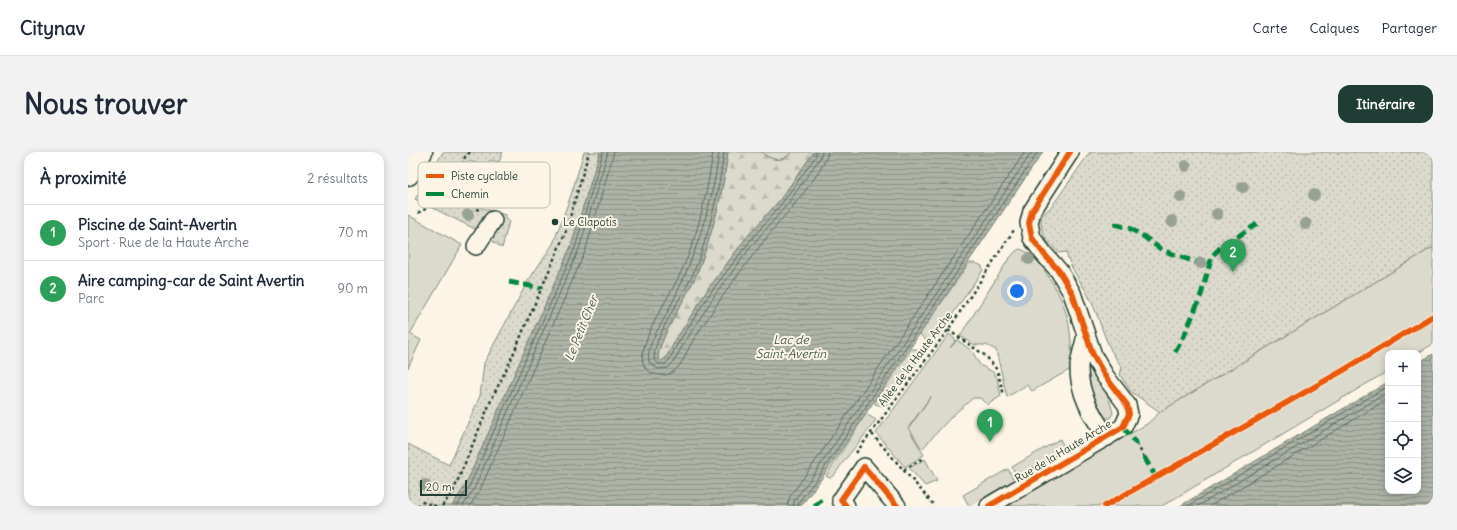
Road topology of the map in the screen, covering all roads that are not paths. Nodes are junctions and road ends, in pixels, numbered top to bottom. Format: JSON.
{"nodes":[{"id":1,"x":1070,"y":152,"type":"edge"},
{"id":2,"x":418,"y":167,"type":"edge"},
{"id":3,"x":408,"y":174,"type":"edge"},
{"id":4,"x":493,"y":220,"type":"road end"},
{"id":5,"x":476,"y":246,"type":"dead end"},
{"id":6,"x":1086,"y":335,"type":"junction"},
{"id":7,"x":1107,"y":436,"type":"junction"},
{"id":8,"x":846,"y":506,"type":"edge"},
{"id":9,"x":897,"y":506,"type":"edge"},
{"id":10,"x":989,"y":506,"type":"edge"}],
"edges":[{"from":1,"to":6,"type":"street","name":"Rue de la Haute Arche"},
{"from":2,"to":3,"type":"main road"},
{"from":4,"to":5,"type":"street"},
{"from":6,"to":7,"type":"street"},
{"from":6,"to":7,"type":"street","name":"Rue de la Haute Arche"},
{"from":7,"to":10,"type":"street","name":"Rue de la Haute Arche"},
{"from":8,"to":9,"type":"street"}]}
